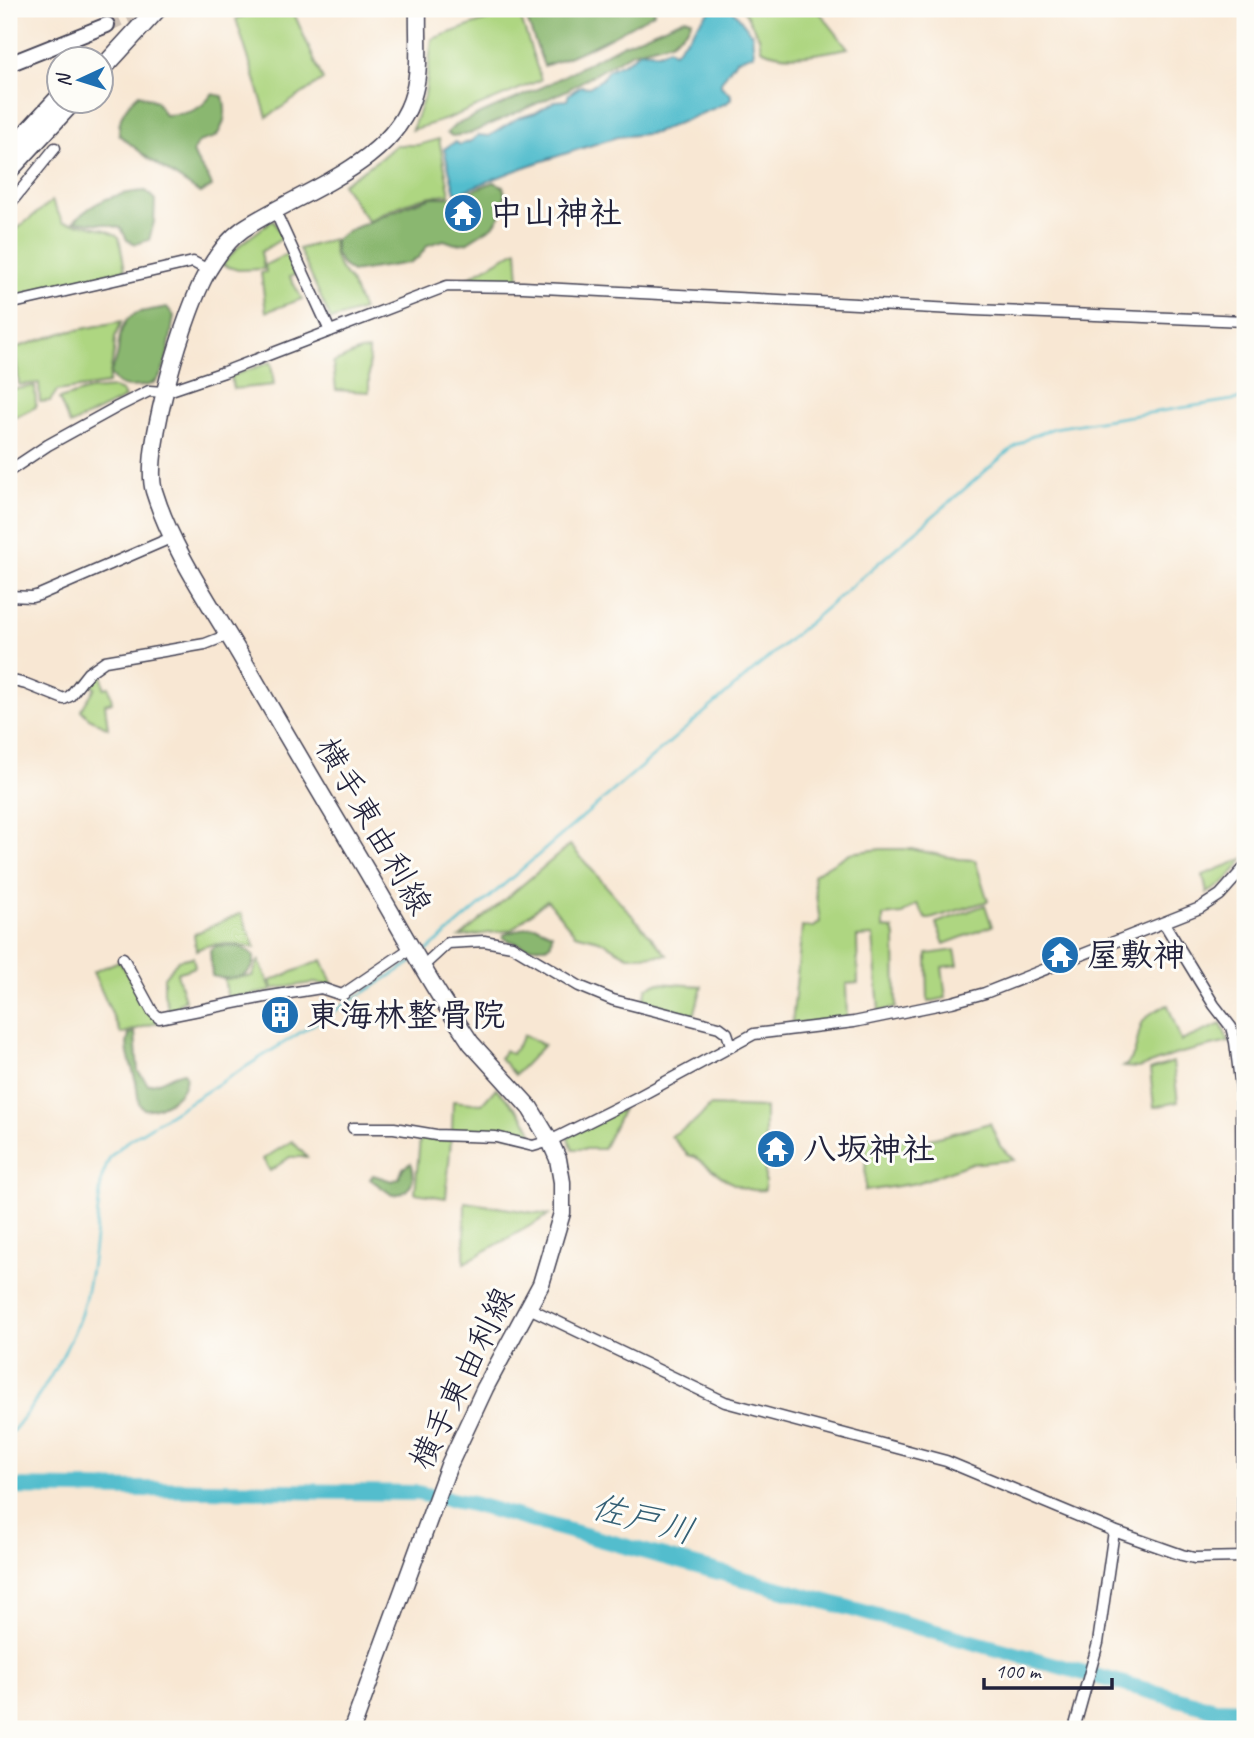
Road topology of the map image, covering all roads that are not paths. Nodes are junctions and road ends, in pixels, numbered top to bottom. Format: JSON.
{"nodes":[{"id":1,"x":141,"y":9,"type":"edge"},
{"id":2,"x":157,"y":9,"type":"edge"},
{"id":3,"x":418,"y":9,"type":"edge"},
{"id":4,"x":107,"y":25,"type":"tunnel mouth"},
{"id":5,"x":107,"y":46,"type":"edge"},
{"id":6,"x":116,"y":54,"type":"edge"},
{"id":7,"x":9,"y":65,"type":"edge"},
{"id":8,"x":46,"y":112,"type":"edge"},
{"id":9,"x":59,"y":116,"type":"edge"},
{"id":10,"x":55,"y":148,"type":"dead end"},
{"id":11,"x":9,"y":152,"type":"edge"},
{"id":12,"x":9,"y":170,"type":"edge"},
{"id":13,"x":9,"y":205,"type":"edge"},
{"id":14,"x":275,"y":211,"type":"junction"},
{"id":15,"x":208,"y":270,"type":"junction"},
{"id":16,"x":9,"y":304,"type":"edge"},
{"id":17,"x":1245,"y":321,"type":"edge"},
{"id":18,"x":330,"y":331,"type":"junction"},
{"id":19,"x":165,"y":392,"type":"junction"},
{"id":20,"x":9,"y":471,"type":"edge"},
{"id":21,"x":173,"y":537,"type":"junction"},
{"id":22,"x":9,"y":596,"type":"edge"},
{"id":23,"x":228,"y":635,"type":"junction"},
{"id":24,"x":9,"y":680,"type":"edge"},
{"id":25,"x":1245,"y":867,"type":"edge"},
{"id":26,"x":1164,"y":923,"type":"junction"},
{"id":27,"x":411,"y":948,"type":"junction"},
{"id":28,"x":122,"y":958,"type":"dead end"},
{"id":29,"x":422,"y":967,"type":"junction"},
{"id":30,"x":732,"y":1045,"type":"junction"},
{"id":31,"x":353,"y":1128,"type":"dead end"},
{"id":32,"x":550,"y":1141,"type":"junction"},
{"id":33,"x":529,"y":1308,"type":"junction"},
{"id":34,"x":1114,"y":1531,"type":"junction"},
{"id":35,"x":1244,"y":1557,"type":"edge"},
{"id":36,"x":352,"y":1729,"type":"edge"},
{"id":37,"x":1074,"y":1729,"type":"edge"}],
"edges":[{"from":1,"to":5,"type":"highway"},
{"from":2,"to":6,"type":"highway"},
{"from":3,"to":14,"type":"main road","name":"横手東由利線"},
{"from":4,"to":7,"type":"main road"},
{"from":8,"to":11,"type":"highway"},
{"from":9,"to":12,"type":"highway"},
{"from":10,"to":13,"type":"street"},
{"from":14,"to":15,"type":"main road","name":"横手東由利線"},
{"from":14,"to":18,"type":"street"},
{"from":15,"to":16,"type":"street"},
{"from":15,"to":19,"type":"main road","name":"横手東由利線"},
{"from":17,"to":18,"type":"street"},
{"from":18,"to":19,"type":"street"},
{"from":19,"to":20,"type":"street"},
{"from":19,"to":21,"type":"main road","name":"横手東由利線"},
{"from":21,"to":22,"type":"street"},
{"from":21,"to":23,"type":"main road","name":"横手東由利線"},
{"from":23,"to":24,"type":"street"},
{"from":23,"to":27,"type":"main road","name":"横手東由利線"},
{"from":25,"to":26,"type":"street"},
{"from":26,"to":30,"type":"street"},
{"from":26,"to":35,"type":"street"},
{"from":27,"to":28,"type":"street"},
{"from":27,"to":29,"type":"main road","name":"横手東由利線"},
{"from":29,"to":30,"type":"street"},
{"from":29,"to":32,"type":"main road","name":"横手東由利線"},
{"from":30,"to":32,"type":"street"},
{"from":31,"to":32,"type":"street"},
{"from":32,"to":33,"type":"main road","name":"横手東由利線"},
{"from":33,"to":34,"type":"street"},
{"from":33,"to":36,"type":"main road","name":"横手東由利線"},
{"from":34,"to":35,"type":"street"},
{"from":34,"to":37,"type":"street"}]}
